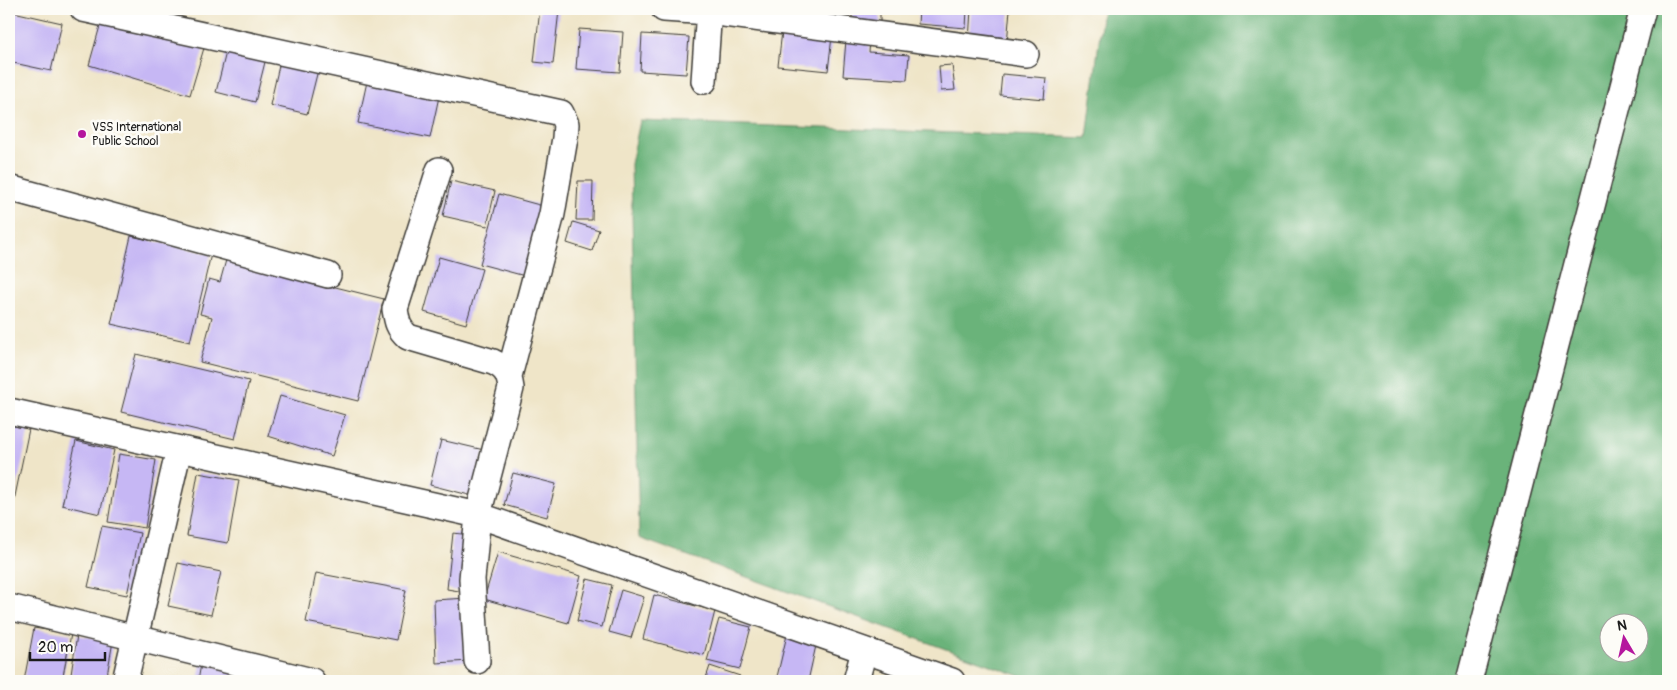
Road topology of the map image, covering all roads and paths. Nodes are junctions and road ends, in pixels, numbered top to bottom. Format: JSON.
{"nodes":[{"id":1,"x":83,"y":9,"type":"edge"},
{"id":2,"x":664,"y":9,"type":"edge"},
{"id":3,"x":1643,"y":9,"type":"edge"},
{"id":4,"x":709,"y":11,"type":"edge"},
{"id":5,"x":1026,"y":54,"type":"dead end"},
{"id":6,"x":704,"y":81,"type":"dead end"},
{"id":7,"x":439,"y":170,"type":"dead end"},
{"id":8,"x":9,"y":188,"type":"edge"},
{"id":9,"x":328,"y":275,"type":"dead end"},
{"id":10,"x":509,"y":376,"type":"junction"},
{"id":11,"x":9,"y":411,"type":"edge"},
{"id":12,"x":179,"y":449,"type":"junction"},
{"id":13,"x":478,"y":515,"type":"junction"},
{"id":14,"x":9,"y":607,"type":"edge"},
{"id":15,"x":135,"y":638,"type":"junction"},
{"id":16,"x":864,"y":651,"type":"junction"},
{"id":17,"x":477,"y":661,"type":"dead end"},
{"id":18,"x":125,"y":681,"type":"edge"},
{"id":19,"x":312,"y":681,"type":"edge"},
{"id":20,"x":856,"y":681,"type":"edge"},
{"id":21,"x":952,"y":681,"type":"edge"},
{"id":22,"x":1469,"y":681,"type":"edge"}],
"edges":[{"from":1,"to":10,"type":"street"},
{"from":2,"to":4,"type":"street"},
{"from":3,"to":22,"type":"street"},
{"from":4,"to":5,"type":"street"},
{"from":4,"to":6,"type":"street"},
{"from":7,"to":10,"type":"street"},
{"from":8,"to":9,"type":"street"},
{"from":10,"to":13,"type":"street"},
{"from":11,"to":12,"type":"street"},
{"from":12,"to":13,"type":"street"},
{"from":12,"to":15,"type":"street"},
{"from":13,"to":16,"type":"street"},
{"from":13,"to":17,"type":"street"},
{"from":14,"to":15,"type":"street"},
{"from":15,"to":18,"type":"street"},
{"from":15,"to":19,"type":"street"},
{"from":16,"to":20,"type":"street"},
{"from":16,"to":21,"type":"street"}]}
